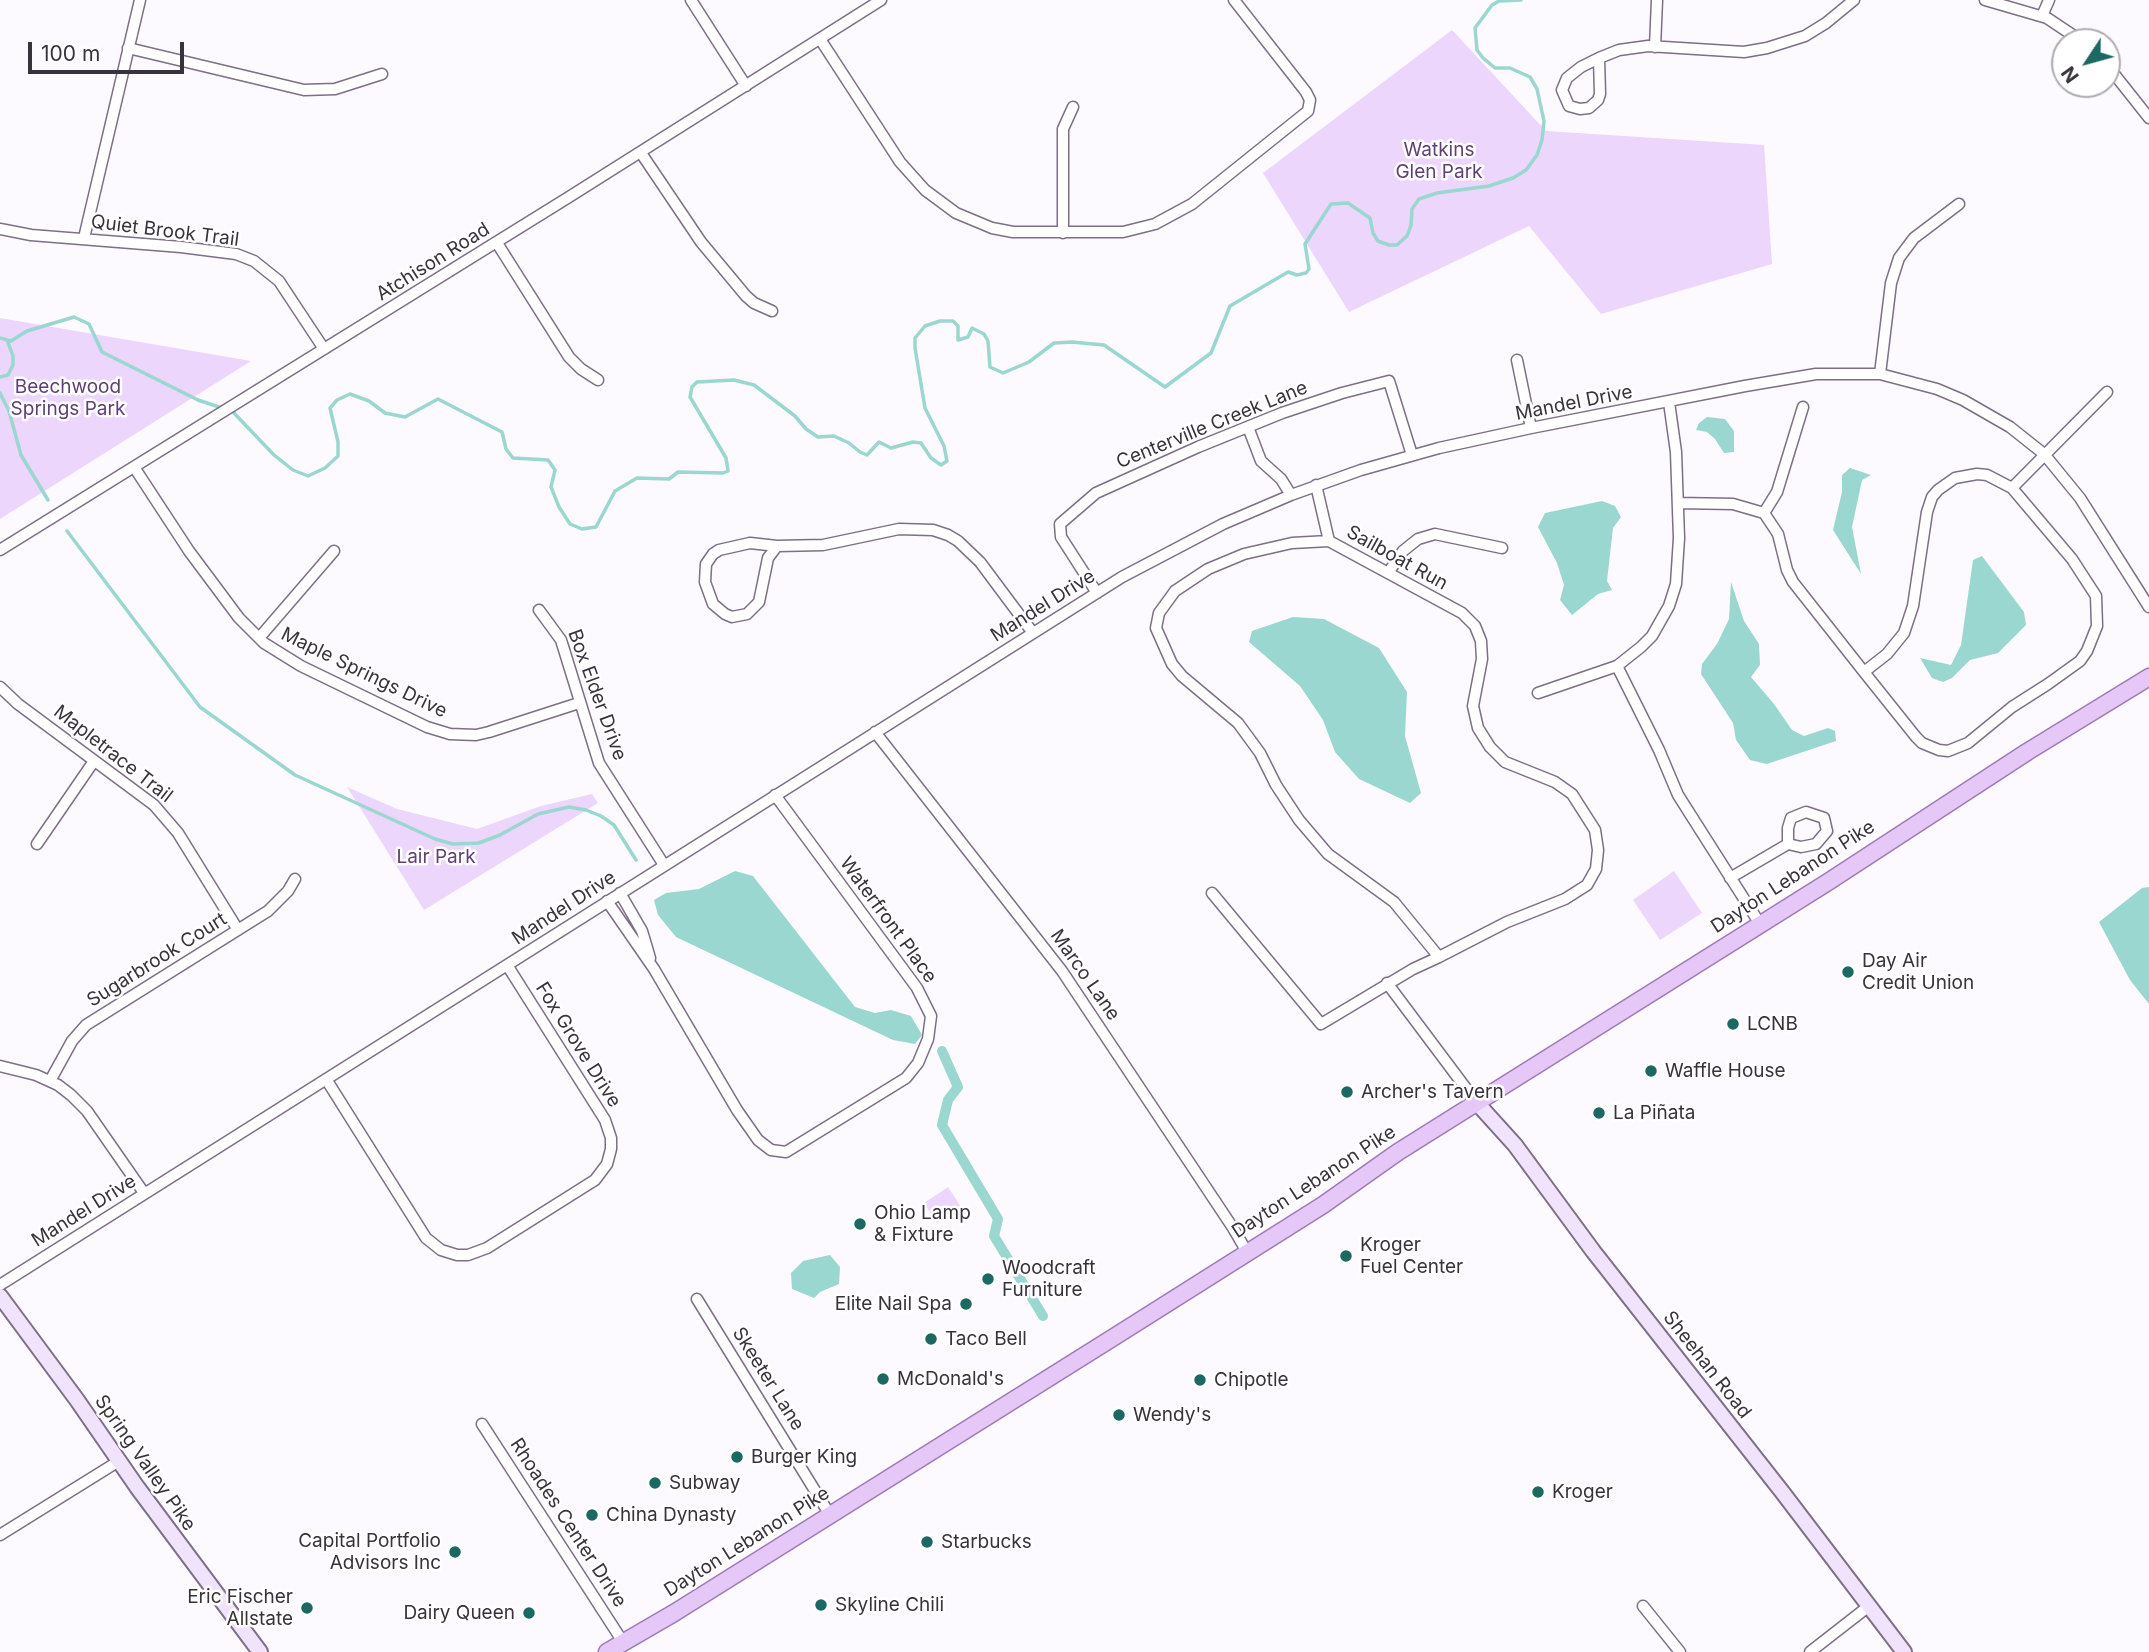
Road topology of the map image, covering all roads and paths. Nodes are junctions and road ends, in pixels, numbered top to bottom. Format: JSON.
{"nodes":[{"id":1,"x":140,"y":0,"type":"edge"},
{"id":2,"x":691,"y":0,"type":"edge"},
{"id":3,"x":881,"y":0,"type":"edge"},
{"id":4,"x":1234,"y":0,"type":"edge"},
{"id":5,"x":1657,"y":0,"type":"edge"},
{"id":6,"x":1854,"y":0,"type":"edge"},
{"id":7,"x":1985,"y":0,"type":"edge"},
{"id":8,"x":2049,"y":0,"type":"edge"},
{"id":9,"x":2042,"y":16,"type":"junction"},
{"id":10,"x":2061,"y":28,"type":"edge"},
{"id":11,"x":820,"y":38,"type":"junction"},
{"id":12,"x":1655,"y":47,"type":"junction"},
{"id":13,"x":128,"y":48,"type":"junction"},
{"id":14,"x":1599,"y":58,"type":"junction"},
{"id":15,"x":382,"y":74,"type":"dead end"},
{"id":16,"x":2121,"y":83,"type":"edge"},
{"id":17,"x":746,"y":86,"type":"junction"},
{"id":18,"x":1073,"y":107,"type":"dead end"},
{"id":19,"x":2149,"y":118,"type":"edge"},
{"id":20,"x":641,"y":153,"type":"junction"},
{"id":21,"x":1959,"y":204,"type":"dead end"},
{"id":22,"x":0,"y":229,"type":"edge"},
{"id":23,"x":1063,"y":233,"type":"junction"},
{"id":24,"x":84,"y":238,"type":"junction"},
{"id":25,"x":496,"y":243,"type":"junction"},
{"id":26,"x":772,"y":311,"type":"dead end"},
{"id":27,"x":324,"y":349,"type":"junction"},
{"id":28,"x":1517,"y":360,"type":"dead end"},
{"id":29,"x":1880,"y":374,"type":"junction"},
{"id":30,"x":598,"y":380,"type":"dead end"},
{"id":31,"x":2107,"y":391,"type":"dead end"},
{"id":32,"x":1669,"y":402,"type":"junction"},
{"id":33,"x":1802,"y":407,"type":"dead end"},
{"id":34,"x":1248,"y":427,"type":"junction"},
{"id":35,"x":1531,"y":428,"type":"junction"},
{"id":36,"x":2044,"y":454,"type":"junction"},
{"id":37,"x":1412,"y":455,"type":"junction"},
{"id":38,"x":134,"y":467,"type":"junction"},
{"id":39,"x":1316,"y":485,"type":"junction"},
{"id":40,"x":2012,"y":488,"type":"junction"},
{"id":41,"x":1290,"y":495,"type":"junction"},
{"id":42,"x":1678,"y":503,"type":"junction"},
{"id":43,"x":1764,"y":513,"type":"junction"},
{"id":44,"x":1329,"y":541,"type":"junction"},
{"id":45,"x":777,"y":546,"type":"junction"},
{"id":46,"x":1502,"y":548,"type":"dead end"},
{"id":47,"x":0,"y":550,"type":"edge"},
{"id":48,"x":334,"y":551,"type":"dead end"},
{"id":49,"x":1388,"y":573,"type":"junction"},
{"id":50,"x":1097,"y":593,"type":"junction"},
{"id":51,"x":2149,"y":607,"type":"edge"},
{"id":52,"x":539,"y":610,"type":"dead end"},
{"id":53,"x":1033,"y":633,"type":"junction"},
{"id":54,"x":258,"y":638,"type":"junction"},
{"id":55,"x":1617,"y":666,"type":"junction"},
{"id":56,"x":1864,"y":672,"type":"junction"},
{"id":57,"x":2149,"y":677,"type":"edge"},
{"id":58,"x":0,"y":687,"type":"edge"},
{"id":59,"x":1538,"y":693,"type":"dead end"},
{"id":60,"x":579,"y":703,"type":"junction"},
{"id":61,"x":875,"y":732,"type":"junction"},
{"id":62,"x":94,"y":761,"type":"junction"},
{"id":63,"x":775,"y":795,"type":"junction"},
{"id":64,"x":37,"y":844,"type":"dead end"},
{"id":65,"x":1788,"y":844,"type":"dead end"},
{"id":66,"x":664,"y":865,"type":"junction"},
{"id":67,"x":1730,"y":878,"type":"junction"},
{"id":68,"x":295,"y":879,"type":"dead end"},
{"id":69,"x":620,"y":893,"type":"junction"},
{"id":70,"x":1212,"y":893,"type":"dead end"},
{"id":71,"x":607,"y":901,"type":"junction"},
{"id":72,"x":1760,"y":924,"type":"junction"},
{"id":73,"x":238,"y":930,"type":"junction"},
{"id":74,"x":1439,"y":957,"type":"junction"},
{"id":75,"x":507,"y":965,"type":"junction"},
{"id":76,"x":654,"y":969,"type":"junction"},
{"id":77,"x":1387,"y":983,"type":"junction"},
{"id":78,"x":0,"y":1066,"type":"edge"},
{"id":79,"x":326,"y":1079,"type":"junction"},
{"id":80,"x":50,"y":1081,"type":"junction"},
{"id":81,"x":1477,"y":1103,"type":"junction"},
{"id":82,"x":144,"y":1194,"type":"junction"},
{"id":83,"x":1247,"y":1252,"type":"junction"},
{"id":84,"x":0,"y":1286,"type":"edge"},
{"id":85,"x":0,"y":1296,"type":"edge"},
{"id":86,"x":697,"y":1299,"type":"dead end"},
{"id":87,"x":482,"y":1424,"type":"dead end"},
{"id":88,"x":120,"y":1461,"type":"junction"},
{"id":89,"x":830,"y":1515,"type":"junction"},
{"id":90,"x":0,"y":1535,"type":"edge"},
{"id":91,"x":1643,"y":1606,"type":"dead end"},
{"id":92,"x":1869,"y":1606,"type":"junction"},
{"id":93,"x":624,"y":1642,"type":"junction"},
{"id":94,"x":261,"y":1652,"type":"edge"},
{"id":95,"x":607,"y":1652,"type":"edge"},
{"id":96,"x":1680,"y":1652,"type":"edge"},
{"id":97,"x":1810,"y":1652,"type":"edge"},
{"id":98,"x":1904,"y":1652,"type":"edge"}],
"edges":[{"from":1,"to":13,"type":"street"},
{"from":2,"to":17,"type":"street"},
{"from":3,"to":11,"type":"street","name":"Atchison Road"},
{"from":4,"to":23,"type":"street"},
{"from":5,"to":12,"type":"street"},
{"from":6,"to":12,"type":"street"},
{"from":7,"to":9,"type":"street"},
{"from":8,"to":9,"type":"street"},
{"from":9,"to":10,"type":"street"},
{"from":11,"to":17,"type":"street","name":"Atchison Road"},
{"from":11,"to":23,"type":"street"},
{"from":12,"to":14,"type":"street"},
{"from":13,"to":15,"type":"street"},
{"from":13,"to":24,"type":"street"},
{"from":14,"to":14,"type":"street"},
{"from":16,"to":19,"type":"street"},
{"from":17,"to":20,"type":"street","name":"Atchison Road"},
{"from":18,"to":23,"type":"street"},
{"from":20,"to":25,"type":"street","name":"Atchison Road"},
{"from":20,"to":26,"type":"street"},
{"from":21,"to":29,"type":"street"},
{"from":22,"to":24,"type":"street","name":"Quiet Brook Trail"},
{"from":24,"to":27,"type":"street","name":"Quiet Brook Trail"},
{"from":25,"to":27,"type":"street","name":"Atchison Road"},
{"from":25,"to":30,"type":"street"},
{"from":27,"to":38,"type":"street","name":"Atchison Road"},
{"from":28,"to":35,"type":"street"},
{"from":29,"to":32,"type":"street","name":"Mandel Drive"},
{"from":29,"to":36,"type":"street","name":"Mandel Drive"},
{"from":31,"to":36,"type":"street"},
{"from":32,"to":35,"type":"street","name":"Mandel Drive"},
{"from":32,"to":42,"type":"street"},
{"from":33,"to":43,"type":"street"},
{"from":34,"to":37,"type":"street","name":"Centerville Creek Lane"},
{"from":34,"to":41,"type":"street"},
{"from":34,"to":50,"type":"street","name":"Centerville Creek Lane"},
{"from":35,"to":37,"type":"street","name":"Mandel Drive"},
{"from":36,"to":40,"type":"street"},
{"from":36,"to":51,"type":"street","name":"Mandel Drive"},
{"from":37,"to":39,"type":"street","name":"Mandel Drive"},
{"from":38,"to":47,"type":"street","name":"Atchison Road"},
{"from":38,"to":54,"type":"street","name":"Maple Springs Drive"},
{"from":39,"to":41,"type":"street","name":"Mandel Drive"},
{"from":39,"to":44,"type":"street"},
{"from":40,"to":56,"type":"street"},
{"from":40,"to":56,"type":"street"},
{"from":41,"to":50,"type":"street","name":"Mandel Drive"},
{"from":42,"to":43,"type":"street"},
{"from":42,"to":55,"type":"street"},
{"from":43,"to":56,"type":"street"},
{"from":44,"to":49,"type":"street","name":"Sailboat Run"},
{"from":44,"to":74,"type":"street","name":"Sailboat Run"},
{"from":45,"to":45,"type":"street"},
{"from":45,"to":53,"type":"street"},
{"from":46,"to":49,"type":"street"},
{"from":48,"to":54,"type":"street"},
{"from":49,"to":74,"type":"street","name":"Sailboat Run"},
{"from":50,"to":53,"type":"street","name":"Mandel Drive"},
{"from":52,"to":60,"type":"street","name":"Box Elder Drive"},
{"from":53,"to":61,"type":"street","name":"Mandel Drive"},
{"from":54,"to":60,"type":"street","name":"Maple Springs Drive"},
{"from":55,"to":59,"type":"street"},
{"from":55,"to":67,"type":"street"},
{"from":57,"to":72,"type":"main road","name":"Dayton Lebanon Pike"},
{"from":58,"to":62,"type":"street","name":"Mapletrace Trail"},
{"from":60,"to":66,"type":"street","name":"Box Elder Drive"},
{"from":61,"to":63,"type":"street","name":"Mandel Drive"},
{"from":61,"to":83,"type":"street","name":"Marco Lane"},
{"from":62,"to":64,"type":"street"},
{"from":62,"to":73,"type":"street","name":"Mapletrace Trail"},
{"from":63,"to":66,"type":"street","name":"Mandel Drive"},
{"from":63,"to":76,"type":"street","name":"Waterfront Place"},
{"from":65,"to":67,"type":"street"},
{"from":66,"to":69,"type":"street","name":"Mandel Drive"},
{"from":67,"to":72,"type":"street"},
{"from":68,"to":73,"type":"street","name":"Sugarbrook Court"},
{"from":69,"to":71,"type":"street","name":"Mandel Drive"},
{"from":69,"to":76,"type":"street","name":"Waterfront Place"},
{"from":70,"to":77,"type":"street","name":"Sailboat Run"},
{"from":71,"to":75,"type":"street","name":"Mandel Drive"},
{"from":71,"to":76,"type":"street","name":"Waterfront Place"},
{"from":72,"to":81,"type":"main road","name":"Dayton Lebanon Pike"},
{"from":73,"to":80,"type":"street","name":"Sugarbrook Court"},
{"from":74,"to":77,"type":"street","name":"Sailboat Run"},
{"from":75,"to":79,"type":"street","name":"Mandel Drive"},
{"from":75,"to":79,"type":"street","name":"Fox Grove Drive"},
{"from":77,"to":81,"type":"street"},
{"from":78,"to":80,"type":"street"},
{"from":79,"to":82,"type":"street","name":"Mandel Drive"},
{"from":80,"to":82,"type":"street"},
{"from":81,"to":83,"type":"main road","name":"Dayton Lebanon Pike"},
{"from":81,"to":92,"type":"street","name":"Sheehan Road"},
{"from":82,"to":84,"type":"street","name":"Mandel Drive"},
{"from":83,"to":89,"type":"main road","name":"Dayton Lebanon Pike"},
{"from":85,"to":88,"type":"street","name":"Spring Valley Pike"},
{"from":86,"to":89,"type":"street","name":"Skeeter Lane"},
{"from":87,"to":93,"type":"street","name":"Rhoades Center Drive"},
{"from":88,"to":90,"type":"street"},
{"from":88,"to":94,"type":"street","name":"Spring Valley Pike"},
{"from":89,"to":93,"type":"main road","name":"Dayton Lebanon Pike"},
{"from":91,"to":96,"type":"street"},
{"from":92,"to":97,"type":"street"},
{"from":92,"to":98,"type":"street","name":"Sheehan Road"},
{"from":93,"to":95,"type":"main road","name":"Dayton Lebanon Pike"}]}
